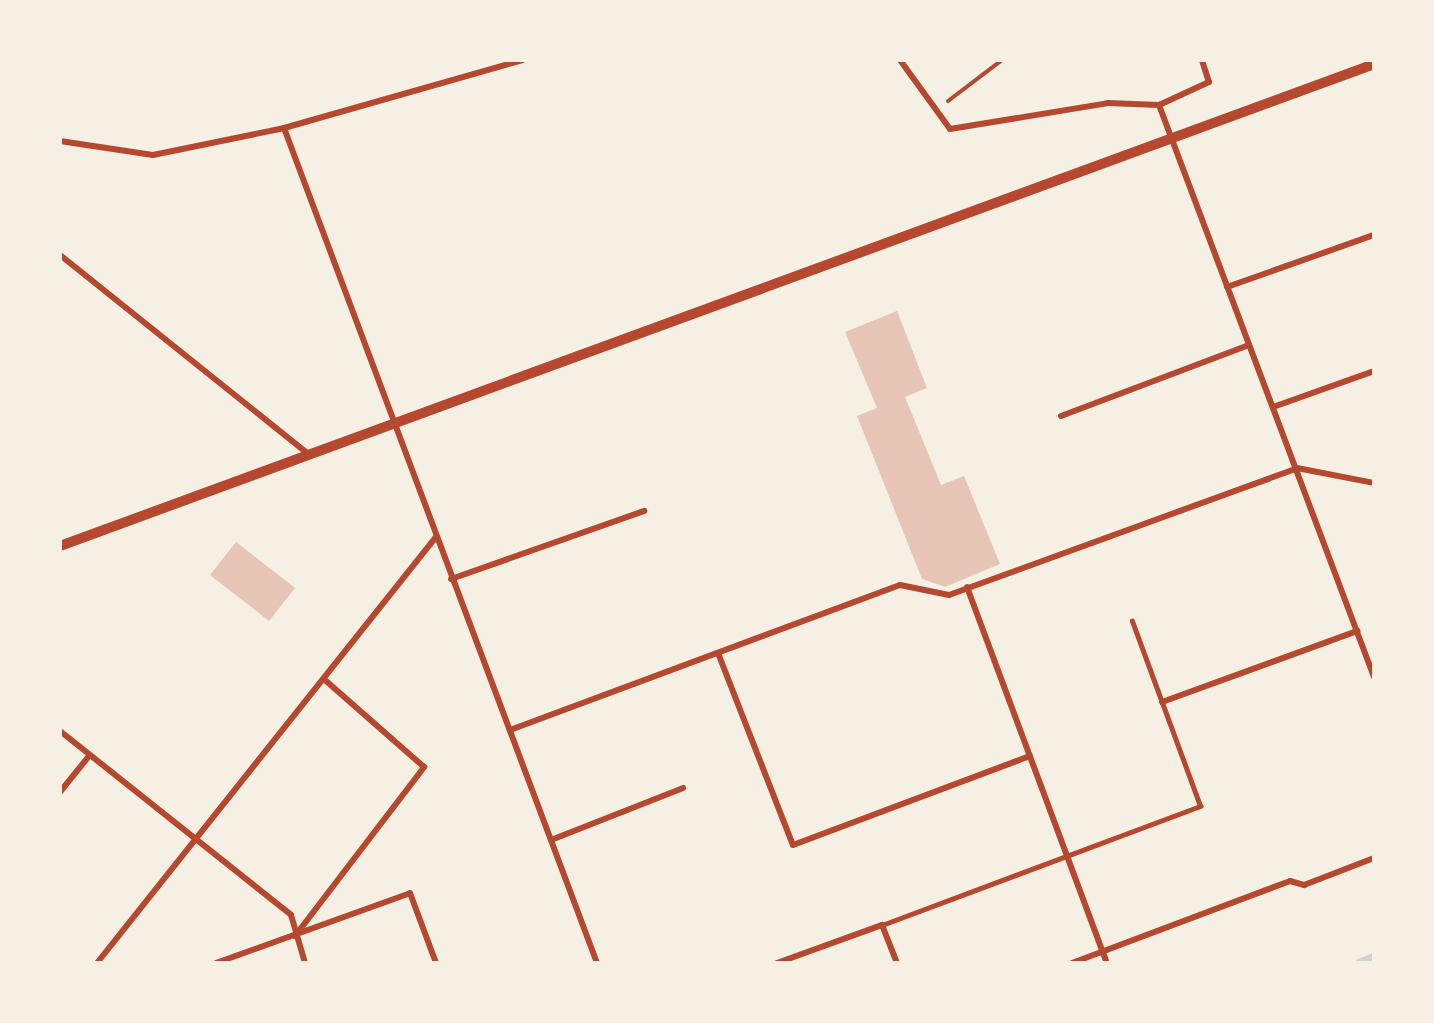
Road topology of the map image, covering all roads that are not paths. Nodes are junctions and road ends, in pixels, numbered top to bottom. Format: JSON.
{"nodes":[{"id":1,"x":523,"y":60,"type":"edge"},
{"id":2,"x":900,"y":60,"type":"edge"},
{"id":3,"x":1202,"y":60,"type":"edge"},
{"id":4,"x":1374,"y":64,"type":"edge"},
{"id":5,"x":1159,"y":105,"type":"junction"},
{"id":6,"x":284,"y":128,"type":"junction"},
{"id":7,"x":60,"y":141,"type":"edge"},
{"id":8,"x":1171,"y":141,"type":"junction"},
{"id":9,"x":1374,"y":235,"type":"edge"},
{"id":10,"x":60,"y":255,"type":"edge"},
{"id":11,"x":1227,"y":287,"type":"junction"},
{"id":12,"x":1249,"y":345,"type":"junction"},
{"id":13,"x":1374,"y":371,"type":"edge"},
{"id":14,"x":1273,"y":407,"type":"junction"},
{"id":15,"x":1061,"y":416,"type":"dead end"},
{"id":16,"x":392,"y":428,"type":"junction"},
{"id":17,"x":312,"y":456,"type":"junction"},
{"id":18,"x":1297,"y":468,"type":"junction"},
{"id":19,"x":1374,"y":483,"type":"edge"},
{"id":20,"x":644,"y":511,"type":"dead end"},
{"id":21,"x":435,"y":538,"type":"junction"},
{"id":22,"x":60,"y":546,"type":"edge"},
{"id":23,"x":451,"y":579,"type":"junction"},
{"id":24,"x":967,"y":587,"type":"junction"},
{"id":25,"x":1132,"y":621,"type":"dead end"},
{"id":26,"x":1357,"y":631,"type":"junction"},
{"id":27,"x":718,"y":652,"type":"junction"},
{"id":28,"x":1374,"y":677,"type":"edge"},
{"id":29,"x":324,"y":679,"type":"junction"},
{"id":30,"x":1162,"y":702,"type":"junction"},
{"id":31,"x":510,"y":730,"type":"junction"},
{"id":32,"x":60,"y":731,"type":"edge"},
{"id":33,"x":89,"y":756,"type":"junction"},
{"id":34,"x":1030,"y":756,"type":"junction"},
{"id":35,"x":683,"y":788,"type":"dead end"},
{"id":36,"x":60,"y":792,"type":"edge"},
{"id":37,"x":196,"y":838,"type":"junction"},
{"id":38,"x":551,"y":840,"type":"junction"},
{"id":39,"x":1067,"y":855,"type":"junction"},
{"id":40,"x":1374,"y":858,"type":"edge"},
{"id":41,"x":882,"y":925,"type":"junction"},
{"id":42,"x":296,"y":936,"type":"junction"},
{"id":43,"x":1103,"y":952,"type":"junction"},
{"id":44,"x":97,"y":963,"type":"edge"},
{"id":45,"x":216,"y":963,"type":"edge"},
{"id":46,"x":305,"y":963,"type":"edge"},
{"id":47,"x":436,"y":963,"type":"edge"},
{"id":48,"x":597,"y":963,"type":"edge"},
{"id":49,"x":777,"y":963,"type":"edge"},
{"id":50,"x":897,"y":963,"type":"edge"},
{"id":51,"x":1072,"y":963,"type":"edge"},
{"id":52,"x":1107,"y":963,"type":"edge"}],
"edges":[{"from":1,"to":6,"type":"street"},
{"from":2,"to":5,"type":"street"},
{"from":3,"to":5,"type":"street"},
{"from":4,"to":8,"type":"street"},
{"from":5,"to":8,"type":"street"},
{"from":6,"to":7,"type":"street"},
{"from":6,"to":16,"type":"street"},
{"from":8,"to":11,"type":"street"},
{"from":8,"to":16,"type":"street"},
{"from":9,"to":11,"type":"street"},
{"from":10,"to":17,"type":"street"},
{"from":11,"to":12,"type":"street"},
{"from":12,"to":14,"type":"street"},
{"from":12,"to":15,"type":"street"},
{"from":13,"to":14,"type":"street"},
{"from":14,"to":18,"type":"street"},
{"from":16,"to":17,"type":"street"},
{"from":16,"to":21,"type":"street"},
{"from":17,"to":22,"type":"street"},
{"from":18,"to":19,"type":"street"},
{"from":18,"to":24,"type":"street"},
{"from":18,"to":26,"type":"street"},
{"from":20,"to":23,"type":"street"},
{"from":21,"to":23,"type":"street"},
{"from":21,"to":29,"type":"street"},
{"from":23,"to":31,"type":"street"},
{"from":24,"to":27,"type":"street"},
{"from":24,"to":34,"type":"street"},
{"from":25,"to":30,"type":"lane"},
{"from":26,"to":28,"type":"street"},
{"from":26,"to":30,"type":"street"},
{"from":27,"to":31,"type":"street"},
{"from":27,"to":34,"type":"street"},
{"from":29,"to":37,"type":"street"},
{"from":29,"to":42,"type":"street"},
{"from":30,"to":39,"type":"lane"},
{"from":31,"to":38,"type":"street"},
{"from":32,"to":33,"type":"street"},
{"from":33,"to":36,"type":"street"},
{"from":33,"to":37,"type":"street"},
{"from":34,"to":39,"type":"street"},
{"from":35,"to":38,"type":"street"},
{"from":37,"to":42,"type":"street"},
{"from":37,"to":44,"type":"street"},
{"from":38,"to":48,"type":"street"},
{"from":39,"to":41,"type":"lane"},
{"from":39,"to":43,"type":"street"},
{"from":40,"to":43,"type":"street"},
{"from":41,"to":49,"type":"street"},
{"from":41,"to":50,"type":"street"},
{"from":42,"to":45,"type":"street"},
{"from":42,"to":46,"type":"street"},
{"from":42,"to":47,"type":"street"},
{"from":43,"to":51,"type":"street"},
{"from":43,"to":52,"type":"street"}]}
